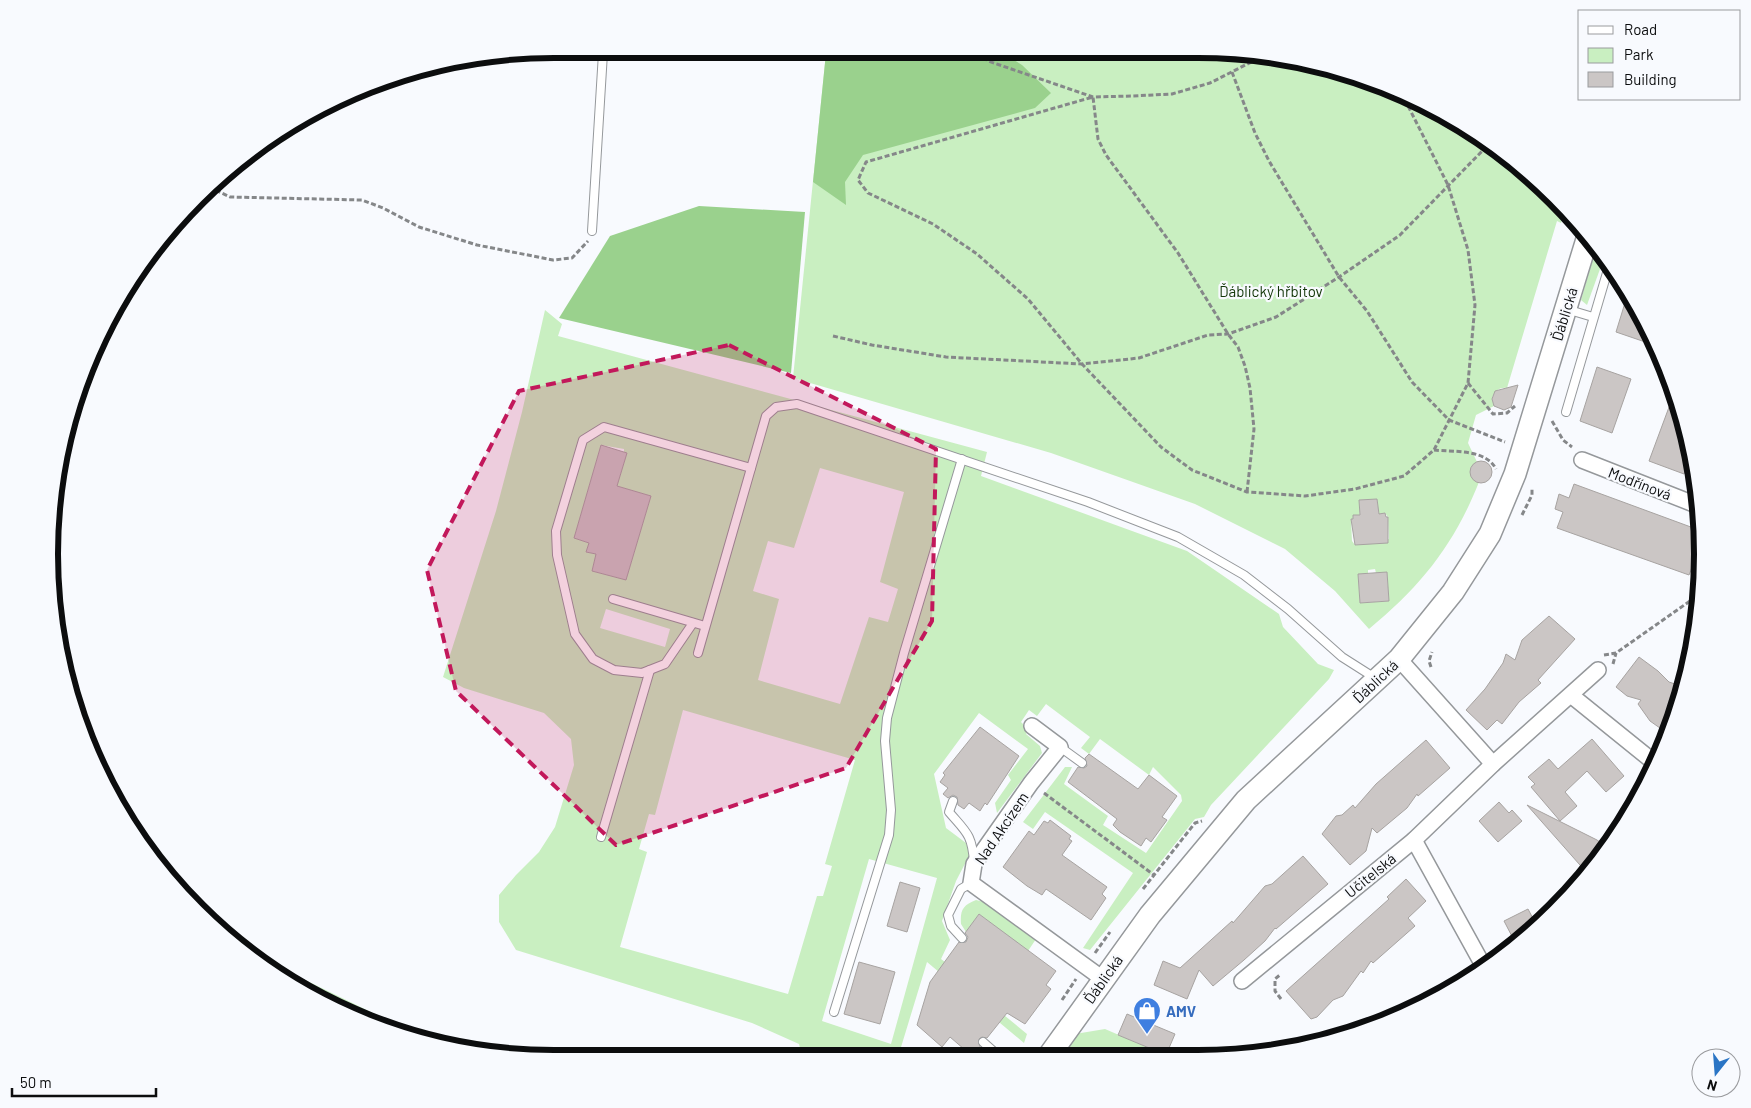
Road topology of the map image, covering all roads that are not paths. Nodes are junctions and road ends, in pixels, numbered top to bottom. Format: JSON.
{"nodes":[{"id":1,"x":602,"y":58,"type":"edge"},
{"id":2,"x":592,"y":231,"type":"road end"},
{"id":3,"x":1585,"y":245,"type":"edge"},
{"id":4,"x":1607,"y":273,"type":"edge"},
{"id":5,"x":1566,"y":309,"type":"junction"},
{"id":6,"x":1593,"y":317,"type":"junction"},
{"id":7,"x":1566,"y":412,"type":"dead end"},
{"id":8,"x":962,"y":460,"type":"junction"},
{"id":9,"x":1582,"y":460,"type":"road end"},
{"id":10,"x":751,"y":468,"type":"junction"},
{"id":11,"x":1690,"y":503,"type":"edge"},
{"id":12,"x":612,"y":599,"type":"dead end"},
{"id":13,"x":693,"y":622,"type":"junction"},
{"id":14,"x":705,"y":626,"type":"junction"},
{"id":15,"x":698,"y":653,"type":"dead end"},
{"id":16,"x":1399,"y":659,"type":"junction"},
{"id":17,"x":650,"y":670,"type":"junction"},
{"id":18,"x":1598,"y":670,"type":"dead end"},
{"id":19,"x":1377,"y":679,"type":"junction"},
{"id":20,"x":1572,"y":696,"type":"junction"},
{"id":21,"x":1032,"y":726,"type":"dead end"},
{"id":22,"x":1060,"y":747,"type":"junction"},
{"id":23,"x":1649,"y":758,"type":"edge"},
{"id":24,"x":1082,"y":763,"type":"dead end"},
{"id":25,"x":1494,"y":764,"type":"junction"},
{"id":26,"x":953,"y":802,"type":"dead end"},
{"id":27,"x":601,"y":837,"type":"dead end"},
{"id":28,"x":1414,"y":840,"type":"junction"},
{"id":29,"x":974,"y":864,"type":"junction"},
{"id":30,"x":971,"y":883,"type":"junction"},
{"id":31,"x":962,"y":938,"type":"dead end"},
{"id":32,"x":1481,"y":961,"type":"edge"},
{"id":33,"x":1103,"y":979,"type":"junction"},
{"id":34,"x":1242,"y":981,"type":"dead end"},
{"id":35,"x":834,"y":1012,"type":"dead end"},
{"id":36,"x":984,"y":1042,"type":"dead end"},
{"id":37,"x":993,"y":1050,"type":"edge"},
{"id":38,"x":1053,"y":1050,"type":"edge"}],
"edges":[{"from":1,"to":2,"type":"lane"},
{"from":3,"to":5,"type":"main road","name":"Ďáblická"},
{"from":4,"to":6,"type":"lane","name":"Ďáblická"},
{"from":5,"to":6,"type":"lane"},
{"from":5,"to":16,"type":"main road","name":"Ďáblická"},
{"from":6,"to":7,"type":"lane","name":"Ďáblická"},
{"from":8,"to":10,"type":"lane"},
{"from":8,"to":19,"type":"lane"},
{"from":8,"to":35,"type":"lane"},
{"from":9,"to":11,"type":"street","name":"Modřínová"},
{"from":10,"to":14,"type":"lane"},
{"from":10,"to":17,"type":"lane"},
{"from":12,"to":13,"type":"lane"},
{"from":13,"to":14,"type":"lane"},
{"from":13,"to":17,"type":"lane"},
{"from":14,"to":15,"type":"lane"},
{"from":16,"to":19,"type":"main road","name":"Ďáblická"},
{"from":16,"to":25,"type":"street"},
{"from":17,"to":27,"type":"lane"},
{"from":18,"to":20,"type":"street","name":"Učitelská"},
{"from":19,"to":33,"type":"main road","name":"Ďáblická"},
{"from":20,"to":23,"type":"street"},
{"from":20,"to":25,"type":"street","name":"Učitelská"},
{"from":21,"to":22,"type":"street"},
{"from":22,"to":24,"type":"lane"},
{"from":22,"to":29,"type":"street","name":"Nad Akcízem"},
{"from":25,"to":28,"type":"street","name":"Učitelská"},
{"from":26,"to":29,"type":"lane"},
{"from":28,"to":32,"type":"street"},
{"from":28,"to":34,"type":"street","name":"Učitelská"},
{"from":29,"to":30,"type":"street","name":"Nad Akcízem"},
{"from":30,"to":31,"type":"lane"},
{"from":30,"to":33,"type":"street","name":"Nad Akcízem"},
{"from":33,"to":38,"type":"main road","name":"Ďáblická"},
{"from":36,"to":37,"type":"lane"}]}
